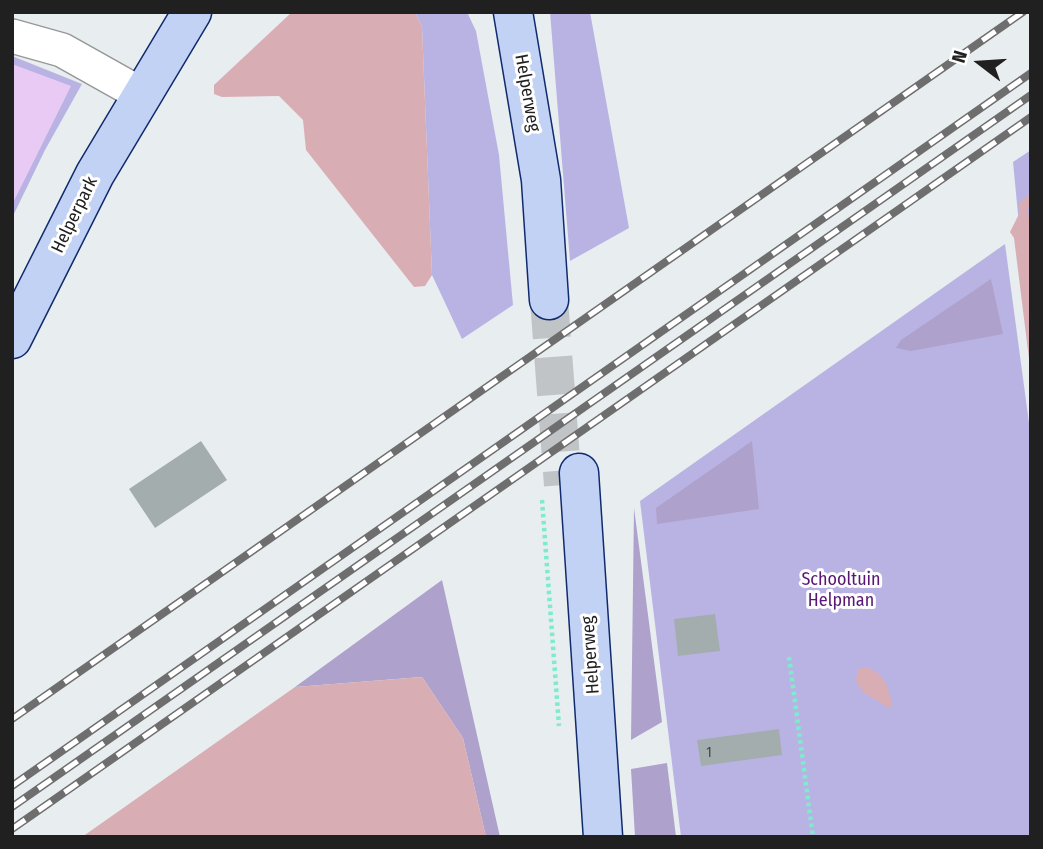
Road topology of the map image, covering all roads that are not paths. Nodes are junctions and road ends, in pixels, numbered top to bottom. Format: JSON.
{"nodes":[{"id":1,"x":192,"y":12,"type":"edge"},
{"id":2,"x":221,"y":12,"type":"edge"},
{"id":3,"x":513,"y":12,"type":"edge"},
{"id":4,"x":537,"y":12,"type":"edge"},
{"id":5,"x":12,"y":36,"type":"edge"},
{"id":6,"x":144,"y":96,"type":"junction"},
{"id":7,"x":12,"y":339,"type":"edge"},
{"id":8,"x":588,"y":837,"type":"edge"},
{"id":9,"x":603,"y":837,"type":"edge"}],
"edges":[{"from":1,"to":6,"type":"street"},
{"from":2,"to":6,"type":"street"},
{"from":3,"to":4,"type":"street","name":"Helperweg"},
{"from":5,"to":6,"type":"street"},
{"from":6,"to":7,"type":"street","name":"Helperpark"},
{"from":8,"to":9,"type":"street","name":"Helperweg"}]}
